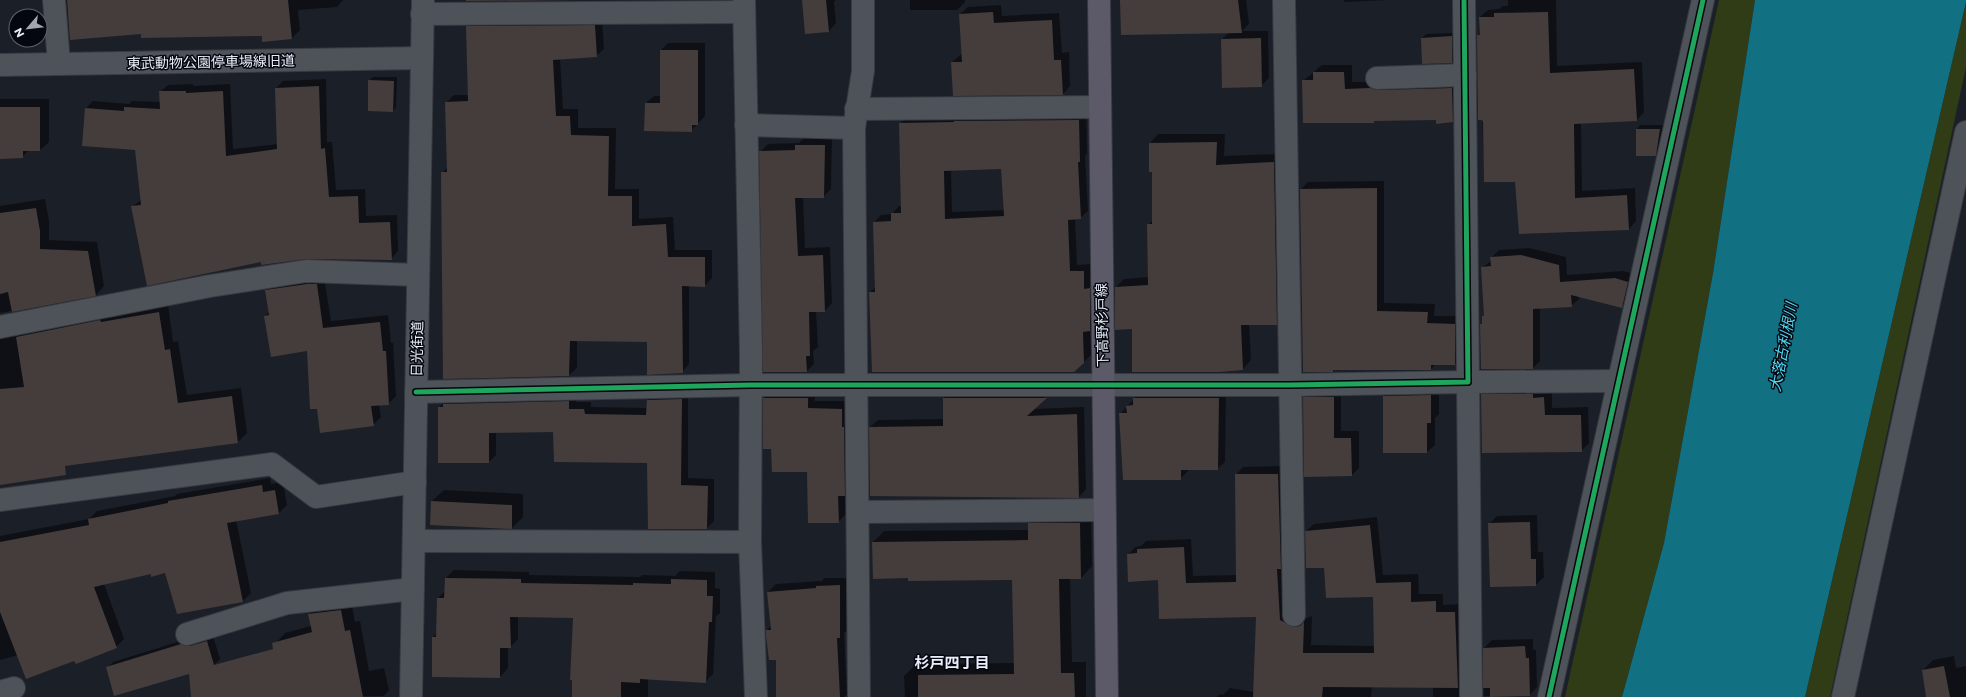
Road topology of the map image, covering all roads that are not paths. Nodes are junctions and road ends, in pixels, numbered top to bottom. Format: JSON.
{"nodes":[{"id":1,"x":54,"y":0,"type":"edge"},
{"id":2,"x":863,"y":0,"type":"edge"},
{"id":3,"x":1099,"y":0,"type":"edge"},
{"id":4,"x":1284,"y":0,"type":"edge"},
{"id":5,"x":1464,"y":0,"type":"edge"},
{"id":6,"x":1703,"y":0,"type":"edge"},
{"id":7,"x":744,"y":6,"type":"edge"},
{"id":8,"x":422,"y":7,"type":"edge"},
{"id":9,"x":421,"y":58,"type":"junction"},
{"id":10,"x":59,"y":64,"type":"junction"},
{"id":11,"x":0,"y":65,"type":"edge"},
{"id":12,"x":1465,"y":76,"type":"junction"},
{"id":13,"x":1377,"y":78,"type":"dead end"},
{"id":14,"x":1100,"y":107,"type":"junction"},
{"id":15,"x":855,"y":118,"type":"junction"},
{"id":16,"x":746,"y":125,"type":"junction"},
{"id":17,"x":1966,"y":132,"type":"edge"},
{"id":18,"x":418,"y":275,"type":"junction"},
{"id":19,"x":0,"y":327,"type":"edge"},
{"id":20,"x":1618,"y":381,"type":"junction"},
{"id":21,"x":1468,"y":382,"type":"junction"},
{"id":22,"x":856,"y":384,"type":"junction"},
{"id":23,"x":750,"y":385,"type":"junction"},
{"id":24,"x":1103,"y":385,"type":"junction"},
{"id":25,"x":1290,"y":385,"type":"junction"},
{"id":26,"x":416,"y":392,"type":"junction"},
{"id":27,"x":415,"y":482,"type":"junction"},
{"id":28,"x":0,"y":500,"type":"edge"},
{"id":29,"x":1104,"y":510,"type":"junction"},
{"id":30,"x":858,"y":512,"type":"junction"},
{"id":31,"x":414,"y":541,"type":"junction"},
{"id":32,"x":750,"y":542,"type":"junction"},
{"id":33,"x":413,"y":589,"type":"junction"},
{"id":34,"x":1294,"y":615,"type":"dead end"},
{"id":35,"x":187,"y":634,"type":"dead end"},
{"id":36,"x":411,"y":697,"type":"edge"},
{"id":37,"x":756,"y":697,"type":"edge"},
{"id":38,"x":859,"y":697,"type":"edge"},
{"id":39,"x":1107,"y":697,"type":"edge"},
{"id":40,"x":1471,"y":697,"type":"edge"},
{"id":41,"x":1549,"y":697,"type":"edge"},
{"id":42,"x":1843,"y":697,"type":"edge"}],
"edges":[{"from":1,"to":10,"type":"street"},
{"from":2,"to":15,"type":"street"},
{"from":3,"to":14,"type":"main road","name":"下高野杉戸線"},
{"from":4,"to":25,"type":"street"},
{"from":5,"to":12,"type":"street"},
{"from":6,"to":20,"type":"street"},
{"from":7,"to":8,"type":"street"},
{"from":7,"to":16,"type":"street"},
{"from":8,"to":9,"type":"street","name":"日光街道"},
{"from":9,"to":10,"type":"street","name":"東武動物公園停車場線旧道"},
{"from":9,"to":18,"type":"street","name":"日光街道"},
{"from":10,"to":11,"type":"street","name":"東武動物公園停車場線旧道"},
{"from":12,"to":13,"type":"street"},
{"from":12,"to":21,"type":"street"},
{"from":14,"to":15,"type":"street"},
{"from":14,"to":24,"type":"main road","name":"下高野杉戸線"},
{"from":15,"to":16,"type":"street"},
{"from":15,"to":22,"type":"street"},
{"from":16,"to":23,"type":"street"},
{"from":17,"to":42,"type":"street"},
{"from":18,"to":19,"type":"street"},
{"from":18,"to":26,"type":"street","name":"日光街道"},
{"from":20,"to":21,"type":"street"},
{"from":20,"to":41,"type":"street"},
{"from":21,"to":25,"type":"street"},
{"from":21,"to":40,"type":"street"},
{"from":22,"to":23,"type":"street"},
{"from":22,"to":24,"type":"street"},
{"from":22,"to":30,"type":"street"},
{"from":23,"to":26,"type":"street"},
{"from":23,"to":32,"type":"street"},
{"from":24,"to":25,"type":"street"},
{"from":24,"to":29,"type":"main road","name":"下高野杉戸線"},
{"from":25,"to":34,"type":"street"},
{"from":26,"to":27,"type":"street","name":"日光街道"},
{"from":27,"to":28,"type":"street"},
{"from":27,"to":31,"type":"street","name":"日光街道"},
{"from":29,"to":30,"type":"street"},
{"from":29,"to":39,"type":"main road","name":"下高野杉戸線"},
{"from":30,"to":38,"type":"street"},
{"from":31,"to":32,"type":"street"},
{"from":31,"to":33,"type":"street","name":"日光街道"},
{"from":32,"to":37,"type":"street"},
{"from":33,"to":35,"type":"street"},
{"from":33,"to":36,"type":"street","name":"日光街道"}]}
